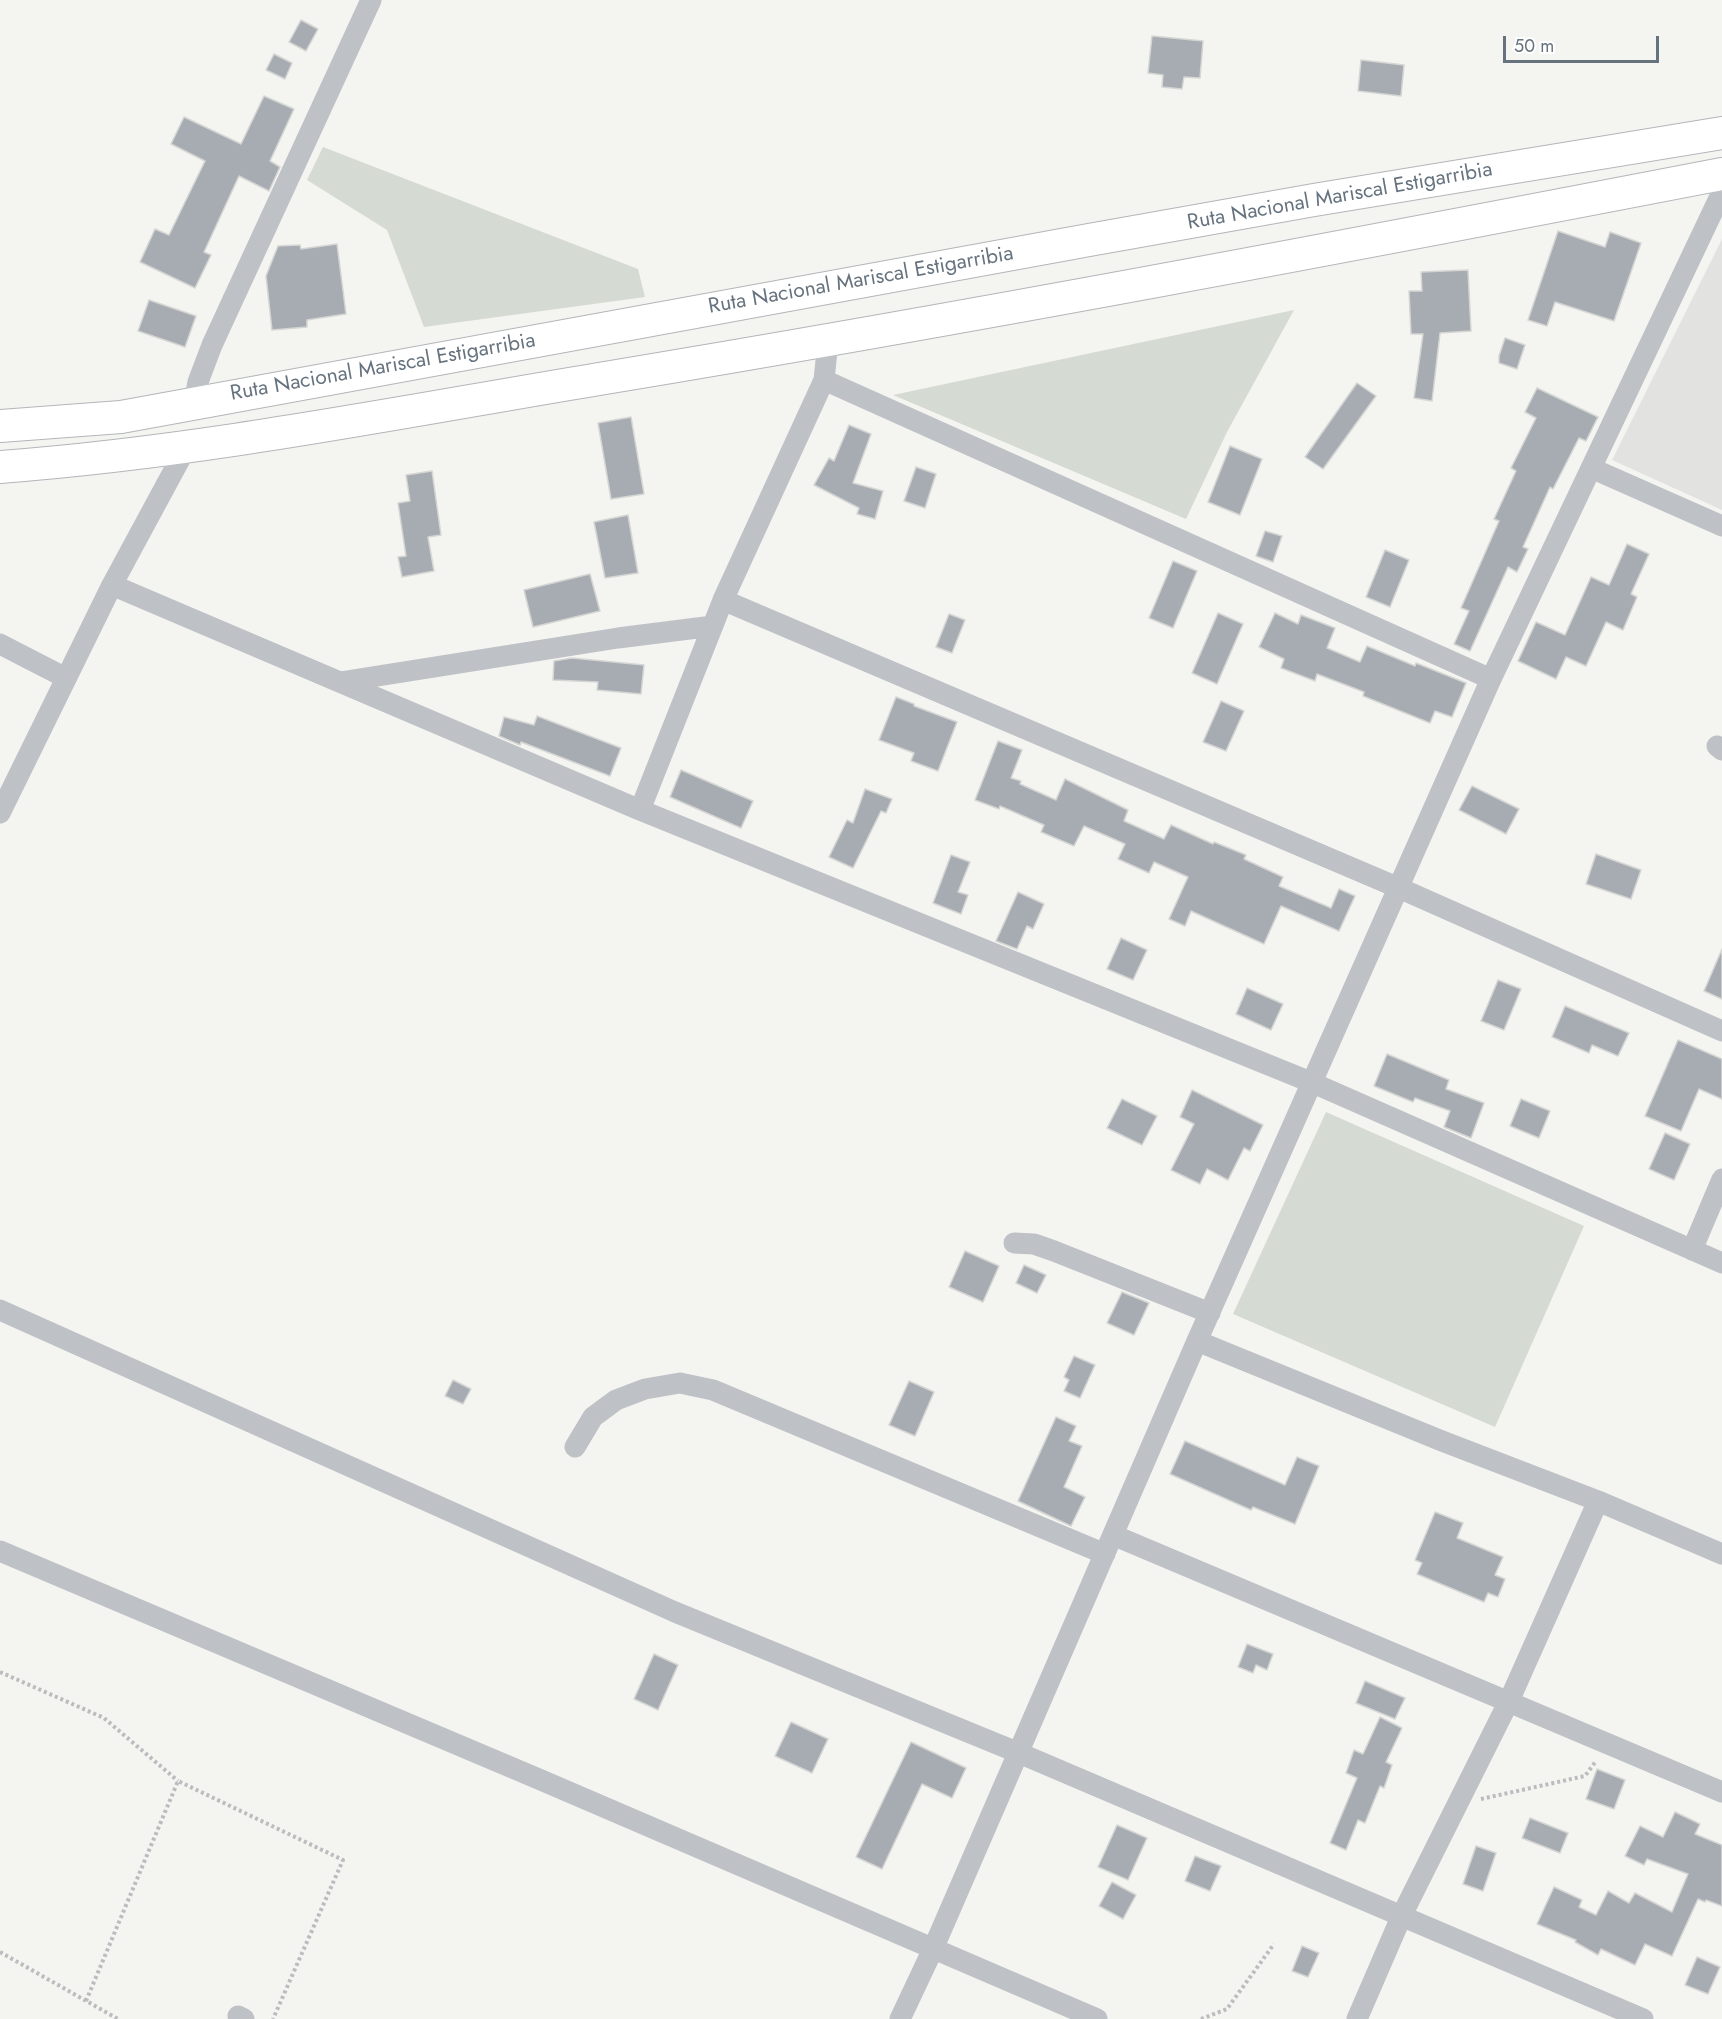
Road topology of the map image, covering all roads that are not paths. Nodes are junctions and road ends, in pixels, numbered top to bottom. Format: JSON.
{"nodes":[{"id":1,"x":371,"y":0,"type":"edge"},
{"id":2,"x":1722,"y":133,"type":"edge"},
{"id":3,"x":1722,"y":174,"type":"edge"},
{"id":4,"x":1719,"y":203,"type":"edge"},
{"id":5,"x":828,"y":341,"type":"junction"},
{"id":6,"x":824,"y":380,"type":"junction"},
{"id":7,"x":194,"y":403,"type":"junction"},
{"id":8,"x":0,"y":426,"type":"edge"},
{"id":9,"x":186,"y":448,"type":"junction"},
{"id":10,"x":0,"y":467,"type":"edge"},
{"id":11,"x":1591,"y":468,"type":"junction"},
{"id":12,"x":1722,"y":526,"type":"edge"},
{"id":13,"x":112,"y":585,"type":"junction"},
{"id":14,"x":723,"y":600,"type":"junction"},
{"id":15,"x":713,"y":626,"type":"junction"},
{"id":16,"x":0,"y":644,"type":"edge"},
{"id":17,"x":66,"y":678,"type":"junction"},
{"id":18,"x":1491,"y":679,"type":"junction"},
{"id":19,"x":340,"y":682,"type":"junction"},
{"id":20,"x":639,"y":810,"type":"junction"},
{"id":21,"x":0,"y":813,"type":"edge"},
{"id":22,"x":1399,"y":888,"type":"junction"},
{"id":23,"x":1722,"y":1031,"type":"edge"},
{"id":24,"x":1313,"y":1083,"type":"junction"},
{"id":25,"x":1722,"y":1179,"type":"edge"},
{"id":26,"x":1014,"y":1243,"type":"dead end"},
{"id":27,"x":1692,"y":1250,"type":"junction"},
{"id":28,"x":1722,"y":1263,"type":"edge"},
{"id":29,"x":0,"y":1310,"type":"edge"},
{"id":30,"x":1210,"y":1313,"type":"junction"},
{"id":31,"x":1197,"y":1341,"type":"junction"},
{"id":32,"x":574,"y":1447,"type":"dead end"},
{"id":33,"x":1598,"y":1501,"type":"junction"},
{"id":34,"x":1113,"y":1535,"type":"junction"},
{"id":35,"x":0,"y":1551,"type":"edge"},
{"id":36,"x":1105,"y":1554,"type":"junction"},
{"id":37,"x":1722,"y":1554,"type":"edge"},
{"id":38,"x":1509,"y":1701,"type":"junction"},
{"id":39,"x":1019,"y":1753,"type":"junction"},
{"id":40,"x":1722,"y":1792,"type":"edge"},
{"id":41,"x":1402,"y":1915,"type":"junction"},
{"id":42,"x":933,"y":1949,"type":"junction"},
{"id":43,"x":900,"y":2019,"type":"edge"},
{"id":44,"x":1097,"y":2019,"type":"edge"},
{"id":45,"x":1358,"y":2019,"type":"edge"},
{"id":46,"x":1643,"y":2019,"type":"edge"}],
"edges":[{"from":1,"to":7,"type":"street"},
{"from":2,"to":7,"type":"highway","name":"Ruta Nacional Mariscal Estigarribia"},
{"from":3,"to":5,"type":"highway"},
{"from":4,"to":11,"type":"street"},
{"from":5,"to":6,"type":"street"},
{"from":5,"to":9,"type":"highway"},
{"from":6,"to":14,"type":"street"},
{"from":6,"to":18,"type":"street"},
{"from":7,"to":8,"type":"highway","name":"Ruta Nacional Mariscal Estigarribia"},
{"from":9,"to":10,"type":"highway"},
{"from":9,"to":13,"type":"street"},
{"from":11,"to":12,"type":"street"},
{"from":11,"to":18,"type":"street"},
{"from":13,"to":17,"type":"street"},
{"from":13,"to":19,"type":"street"},
{"from":14,"to":15,"type":"street"},
{"from":14,"to":22,"type":"street"},
{"from":15,"to":19,"type":"street"},
{"from":15,"to":20,"type":"street"},
{"from":16,"to":17,"type":"street"},
{"from":17,"to":21,"type":"street"},
{"from":18,"to":22,"type":"street"},
{"from":19,"to":20,"type":"street"},
{"from":20,"to":24,"type":"street"},
{"from":22,"to":23,"type":"street"},
{"from":22,"to":24,"type":"street"},
{"from":24,"to":27,"type":"street"},
{"from":24,"to":30,"type":"street"},
{"from":25,"to":27,"type":"street"},
{"from":26,"to":30,"type":"street"},
{"from":27,"to":28,"type":"street"},
{"from":29,"to":39,"type":"street"},
{"from":30,"to":31,"type":"street"},
{"from":31,"to":33,"type":"street"},
{"from":31,"to":34,"type":"street"},
{"from":32,"to":36,"type":"street"},
{"from":33,"to":37,"type":"street"},
{"from":33,"to":38,"type":"street"},
{"from":34,"to":36,"type":"street"},
{"from":34,"to":38,"type":"street"},
{"from":35,"to":42,"type":"street"},
{"from":36,"to":39,"type":"street"},
{"from":38,"to":40,"type":"street"},
{"from":38,"to":41,"type":"street"},
{"from":39,"to":41,"type":"street"},
{"from":39,"to":42,"type":"street"},
{"from":41,"to":45,"type":"street"},
{"from":41,"to":46,"type":"street"},
{"from":42,"to":43,"type":"street"},
{"from":42,"to":44,"type":"street"}]}
